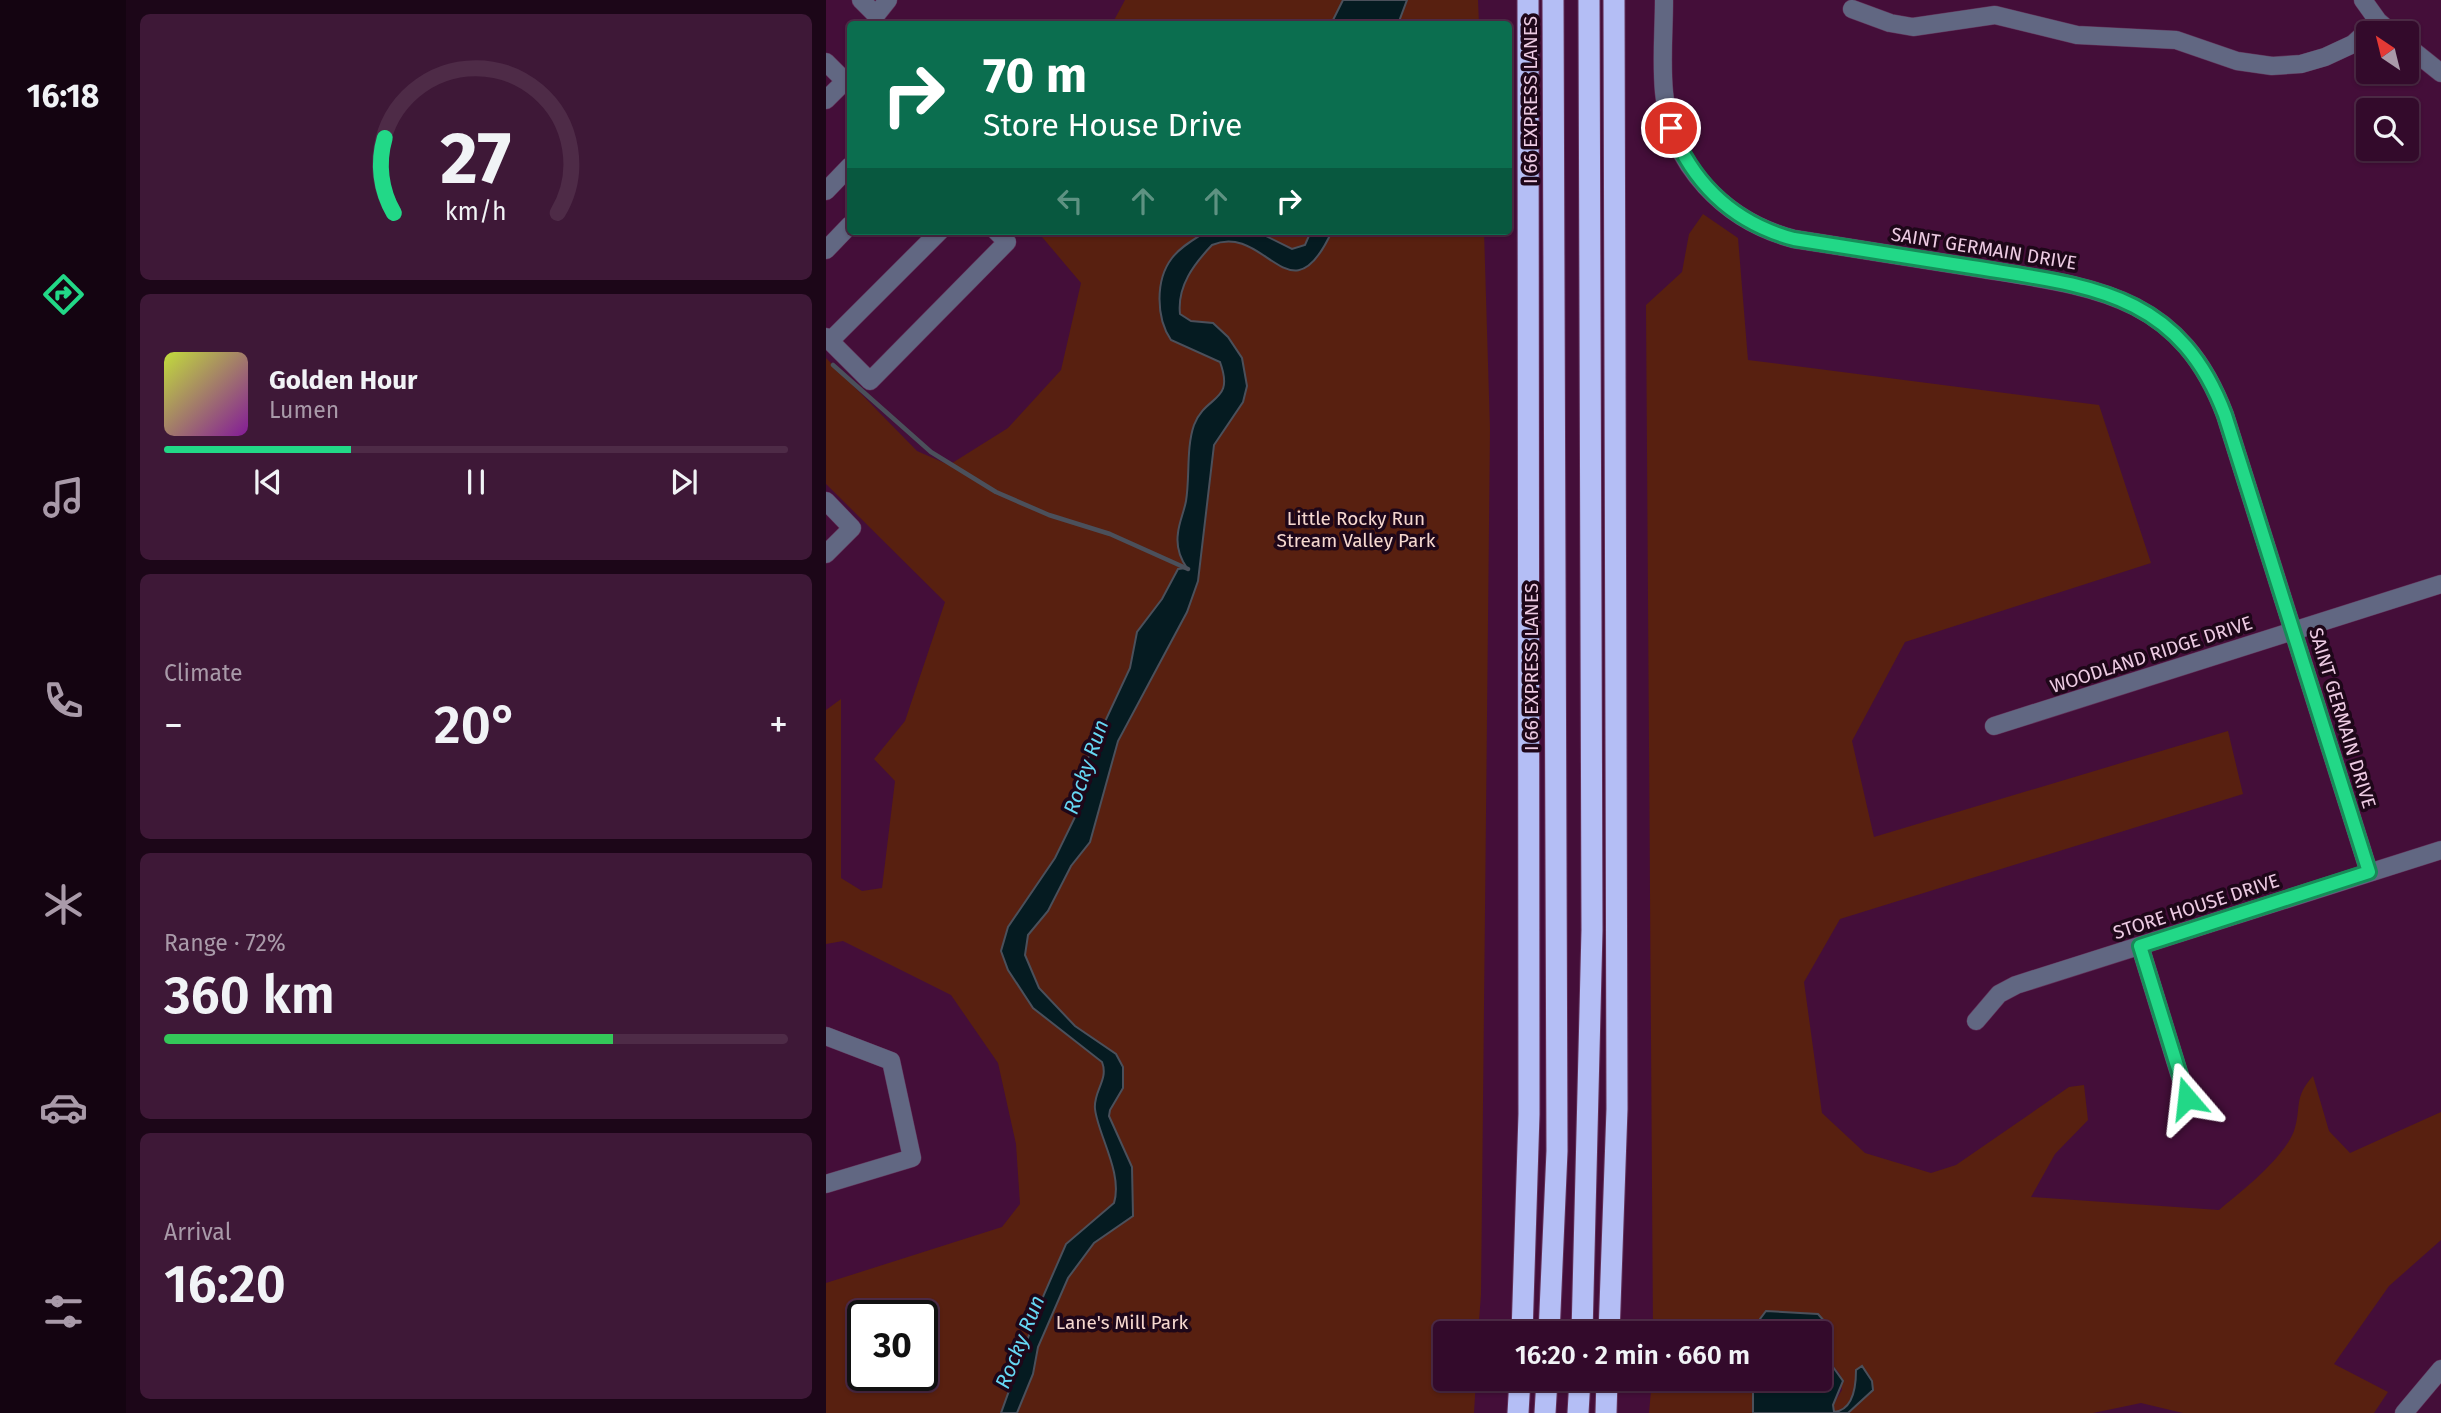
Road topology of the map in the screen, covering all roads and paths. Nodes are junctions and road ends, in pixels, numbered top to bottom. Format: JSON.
{"nodes":[{"id":1,"x":861,"y":0,"type":"edge"},
{"id":2,"x":888,"y":0,"type":"edge"},
{"id":3,"x":1528,"y":0,"type":"edge"},
{"id":4,"x":1553,"y":0,"type":"edge"},
{"id":5,"x":1589,"y":0,"type":"edge"},
{"id":6,"x":1614,"y":0,"type":"edge"},
{"id":7,"x":1664,"y":0,"type":"edge"},
{"id":8,"x":2363,"y":0,"type":"edge"},
{"id":9,"x":1852,"y":9,"type":"dead end"},
{"id":10,"x":2380,"y":21,"type":"edge"},
{"id":11,"x":2356,"y":42,"type":"edge"},
{"id":12,"x":2419,"y":55,"type":"edge"},
{"id":13,"x":826,"y":62,"type":"edge"},
{"id":14,"x":2441,"y":73,"type":"edge"},
{"id":15,"x":847,"y":82,"type":"edge"},
{"id":16,"x":847,"y":84,"type":"edge"},
{"id":17,"x":826,"y":100,"type":"edge"},
{"id":18,"x":847,"y":169,"type":"edge"},
{"id":19,"x":826,"y":191,"type":"edge"},
{"id":20,"x":847,"y":228,"type":"edge"},
{"id":21,"x":936,"y":235,"type":"edge"},
{"id":22,"x":1000,"y":235,"type":"edge"},
{"id":23,"x":826,"y":250,"type":"edge"},
{"id":24,"x":828,"y":339,"type":"edge"},
{"id":25,"x":826,"y":501,"type":"edge"},
{"id":26,"x":826,"y":554,"type":"edge"},
{"id":27,"x":2441,"y":584,"type":"edge"},
{"id":28,"x":2293,"y":631,"type":"junction"},
{"id":29,"x":1994,"y":726,"type":"dead end"},
{"id":30,"x":2441,"y":850,"type":"edge"},
{"id":31,"x":2369,"y":872,"type":"junction"},
{"id":32,"x":2140,"y":946,"type":"junction"},
{"id":33,"x":1976,"y":1021,"type":"dead end"},
{"id":34,"x":826,"y":1036,"type":"edge"},
{"id":35,"x":2187,"y":1098,"type":"dead end"},
{"id":36,"x":826,"y":1184,"type":"edge"},
{"id":37,"x":1522,"y":1321,"type":"edge"},
{"id":38,"x":1550,"y":1321,"type":"edge"},
{"id":39,"x":1582,"y":1321,"type":"edge"},
{"id":40,"x":1609,"y":1321,"type":"edge"},
{"id":41,"x":2441,"y":1369,"type":"edge"},
{"id":42,"x":1519,"y":1391,"type":"edge"},
{"id":43,"x":1546,"y":1391,"type":"edge"},
{"id":44,"x":1579,"y":1391,"type":"edge"},
{"id":45,"x":1607,"y":1391,"type":"edge"},
{"id":46,"x":1518,"y":1413,"type":"edge"},
{"id":47,"x":1545,"y":1413,"type":"edge"},
{"id":48,"x":1578,"y":1413,"type":"edge"},
{"id":49,"x":1606,"y":1413,"type":"edge"},
{"id":50,"x":2404,"y":1413,"type":"edge"}],
"edges":[{"from":1,"to":2,"type":"street"},
{"from":3,"to":37,"type":"highway"},
{"from":4,"to":38,"type":"highway","name":"I 66 EXPRESS LANES"},
{"from":5,"to":39,"type":"highway"},
{"from":6,"to":40,"type":"highway"},
{"from":7,"to":28,"type":"street","name":"SAINT GERMAIN DRIVE"},
{"from":8,"to":10,"type":"street"},
{"from":9,"to":11,"type":"street"},
{"from":12,"to":14,"type":"street"},
{"from":13,"to":15,"type":"street"},
{"from":16,"to":17,"type":"street"},
{"from":18,"to":19,"type":"street"},
{"from":20,"to":23,"type":"street"},
{"from":21,"to":24,"type":"street"},
{"from":22,"to":24,"type":"street"},
{"from":25,"to":26,"type":"street"},
{"from":27,"to":28,"type":"street","name":"WOODLAND RIDGE DRIVE"},
{"from":28,"to":29,"type":"street","name":"WOODLAND RIDGE DRIVE"},
{"from":28,"to":31,"type":"street","name":"SAINT GERMAIN DRIVE"},
{"from":30,"to":31,"type":"street","name":"STORE HOUSE DRIVE"},
{"from":31,"to":32,"type":"street","name":"STORE HOUSE DRIVE"},
{"from":32,"to":33,"type":"street","name":"STORE HOUSE DRIVE"},
{"from":32,"to":35,"type":"street"},
{"from":34,"to":36,"type":"street"},
{"from":41,"to":50,"type":"street"},
{"from":42,"to":46,"type":"highway"},
{"from":43,"to":47,"type":"highway"},
{"from":44,"to":48,"type":"highway"},
{"from":45,"to":49,"type":"highway"}]}
